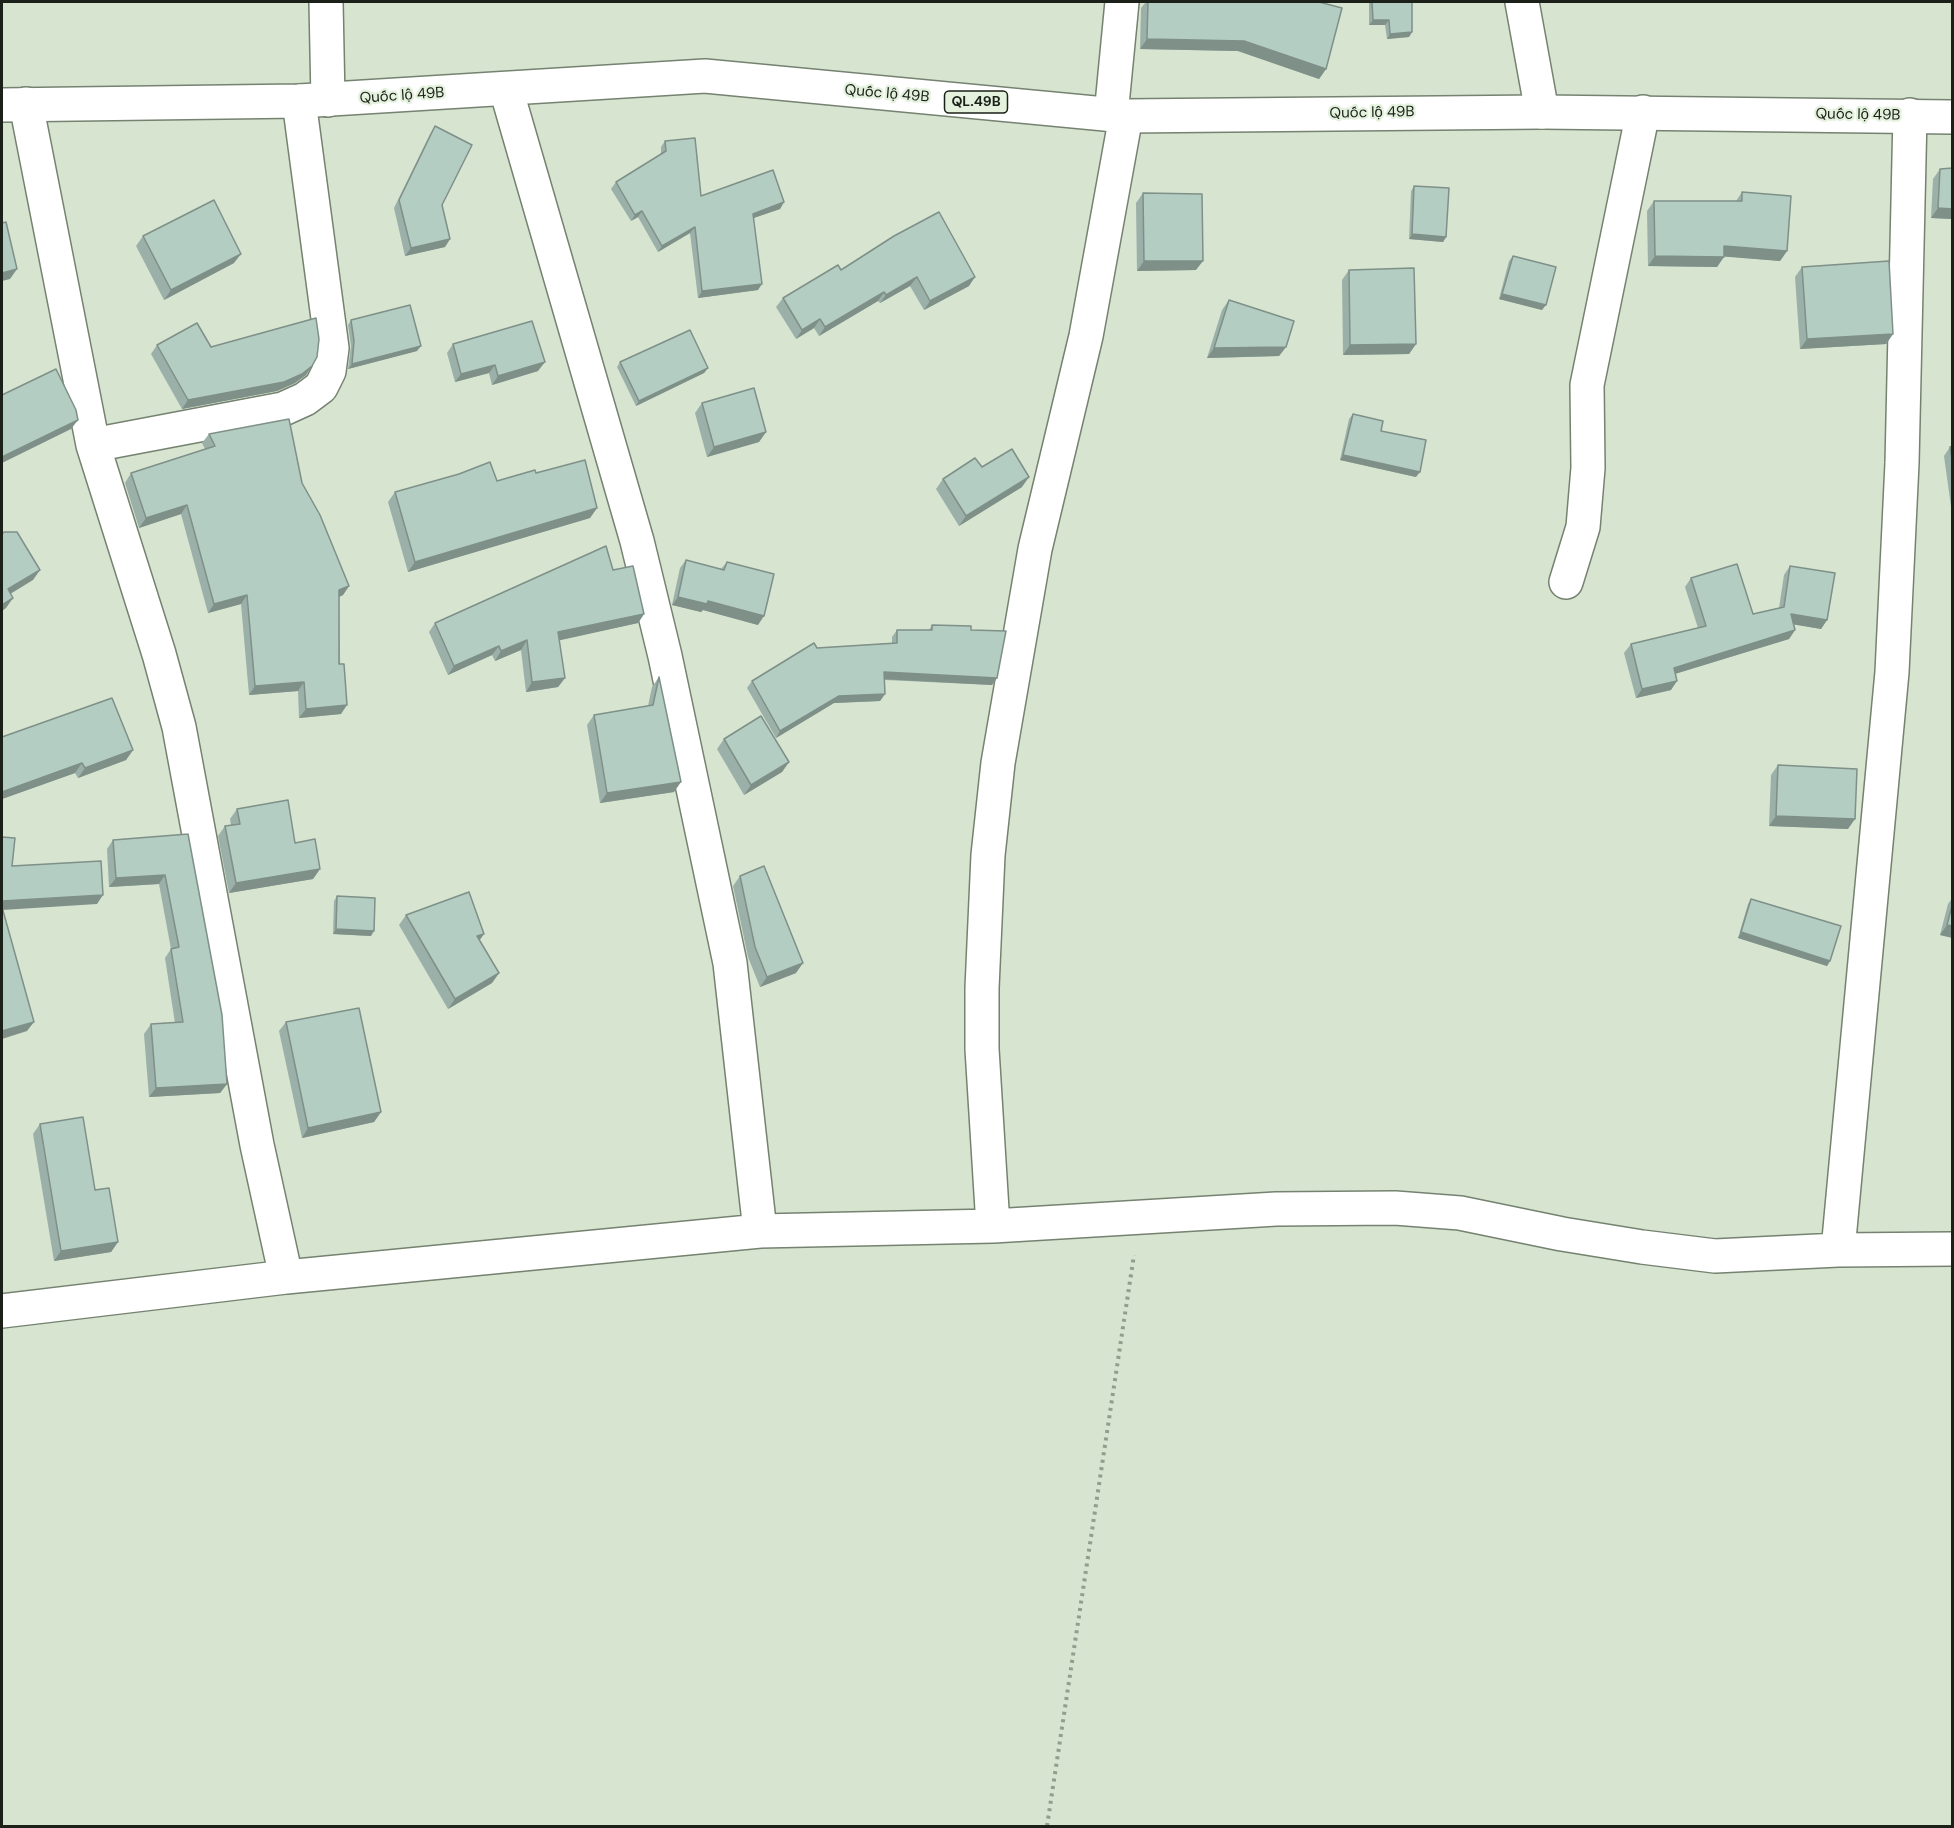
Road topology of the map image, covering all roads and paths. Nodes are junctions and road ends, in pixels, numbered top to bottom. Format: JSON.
{"nodes":[{"id":1,"x":326,"y":2,"type":"edge"},
{"id":2,"x":1122,"y":2,"type":"edge"},
{"id":3,"x":1522,"y":2,"type":"edge"},
{"id":4,"x":506,"y":89,"type":"junction"},
{"id":5,"x":314,"y":101,"type":"junction"},
{"id":6,"x":14,"y":105,"type":"edge"},
{"id":7,"x":1542,"y":112,"type":"junction"},
{"id":8,"x":1643,"y":112,"type":"junction"},
{"id":9,"x":1910,"y":115,"type":"junction"},
{"id":10,"x":1118,"y":116,"type":"junction"},
{"id":11,"x":1953,"y":117,"type":"edge"},
{"id":12,"x":93,"y":445,"type":"junction"},
{"id":13,"x":1566,"y":582,"type":"dead end"},
{"id":14,"x":1139,"y":1217,"type":"junction"},
{"id":15,"x":993,"y":1226,"type":"junction"},
{"id":16,"x":760,"y":1231,"type":"junction"},
{"id":17,"x":1953,"y":1249,"type":"edge"},
{"id":18,"x":1838,"y":1250,"type":"junction"},
{"id":19,"x":286,"y":1276,"type":"junction"},
{"id":20,"x":4,"y":1303,"type":"edge"},
{"id":21,"x":1047,"y":1827,"type":"edge"}],
"edges":[{"from":1,"to":5,"type":"street"},
{"from":2,"to":10,"type":"street"},
{"from":3,"to":7,"type":"street"},
{"from":4,"to":5,"type":"street","name":"Quốc lộ 49B","number":"QL.49B"},
{"from":4,"to":10,"type":"street","name":"Quốc lộ 49B","number":"QL.49B"},
{"from":4,"to":16,"type":"street"},
{"from":5,"to":6,"type":"street","name":"Quốc lộ 49B","number":"QL.49B"},
{"from":5,"to":12,"type":"street"},
{"from":6,"to":12,"type":"street"},
{"from":7,"to":8,"type":"street","name":"Quốc lộ 49B","number":"QL.49B"},
{"from":7,"to":10,"type":"street","name":"Quốc lộ 49B","number":"QL.49B"},
{"from":8,"to":9,"type":"street","name":"Quốc lộ 49B","number":"QL.49B"},
{"from":8,"to":13,"type":"street"},
{"from":9,"to":11,"type":"street","name":"Quốc lộ 49B","number":"QL.49B"},
{"from":9,"to":18,"type":"street"},
{"from":10,"to":15,"type":"street"},
{"from":12,"to":19,"type":"street"},
{"from":14,"to":15,"type":"street"},
{"from":14,"to":18,"type":"street"},
{"from":14,"to":21,"type":"path"},
{"from":15,"to":16,"type":"street"},
{"from":16,"to":19,"type":"street"},
{"from":17,"to":18,"type":"street"},
{"from":19,"to":20,"type":"street"}]}
